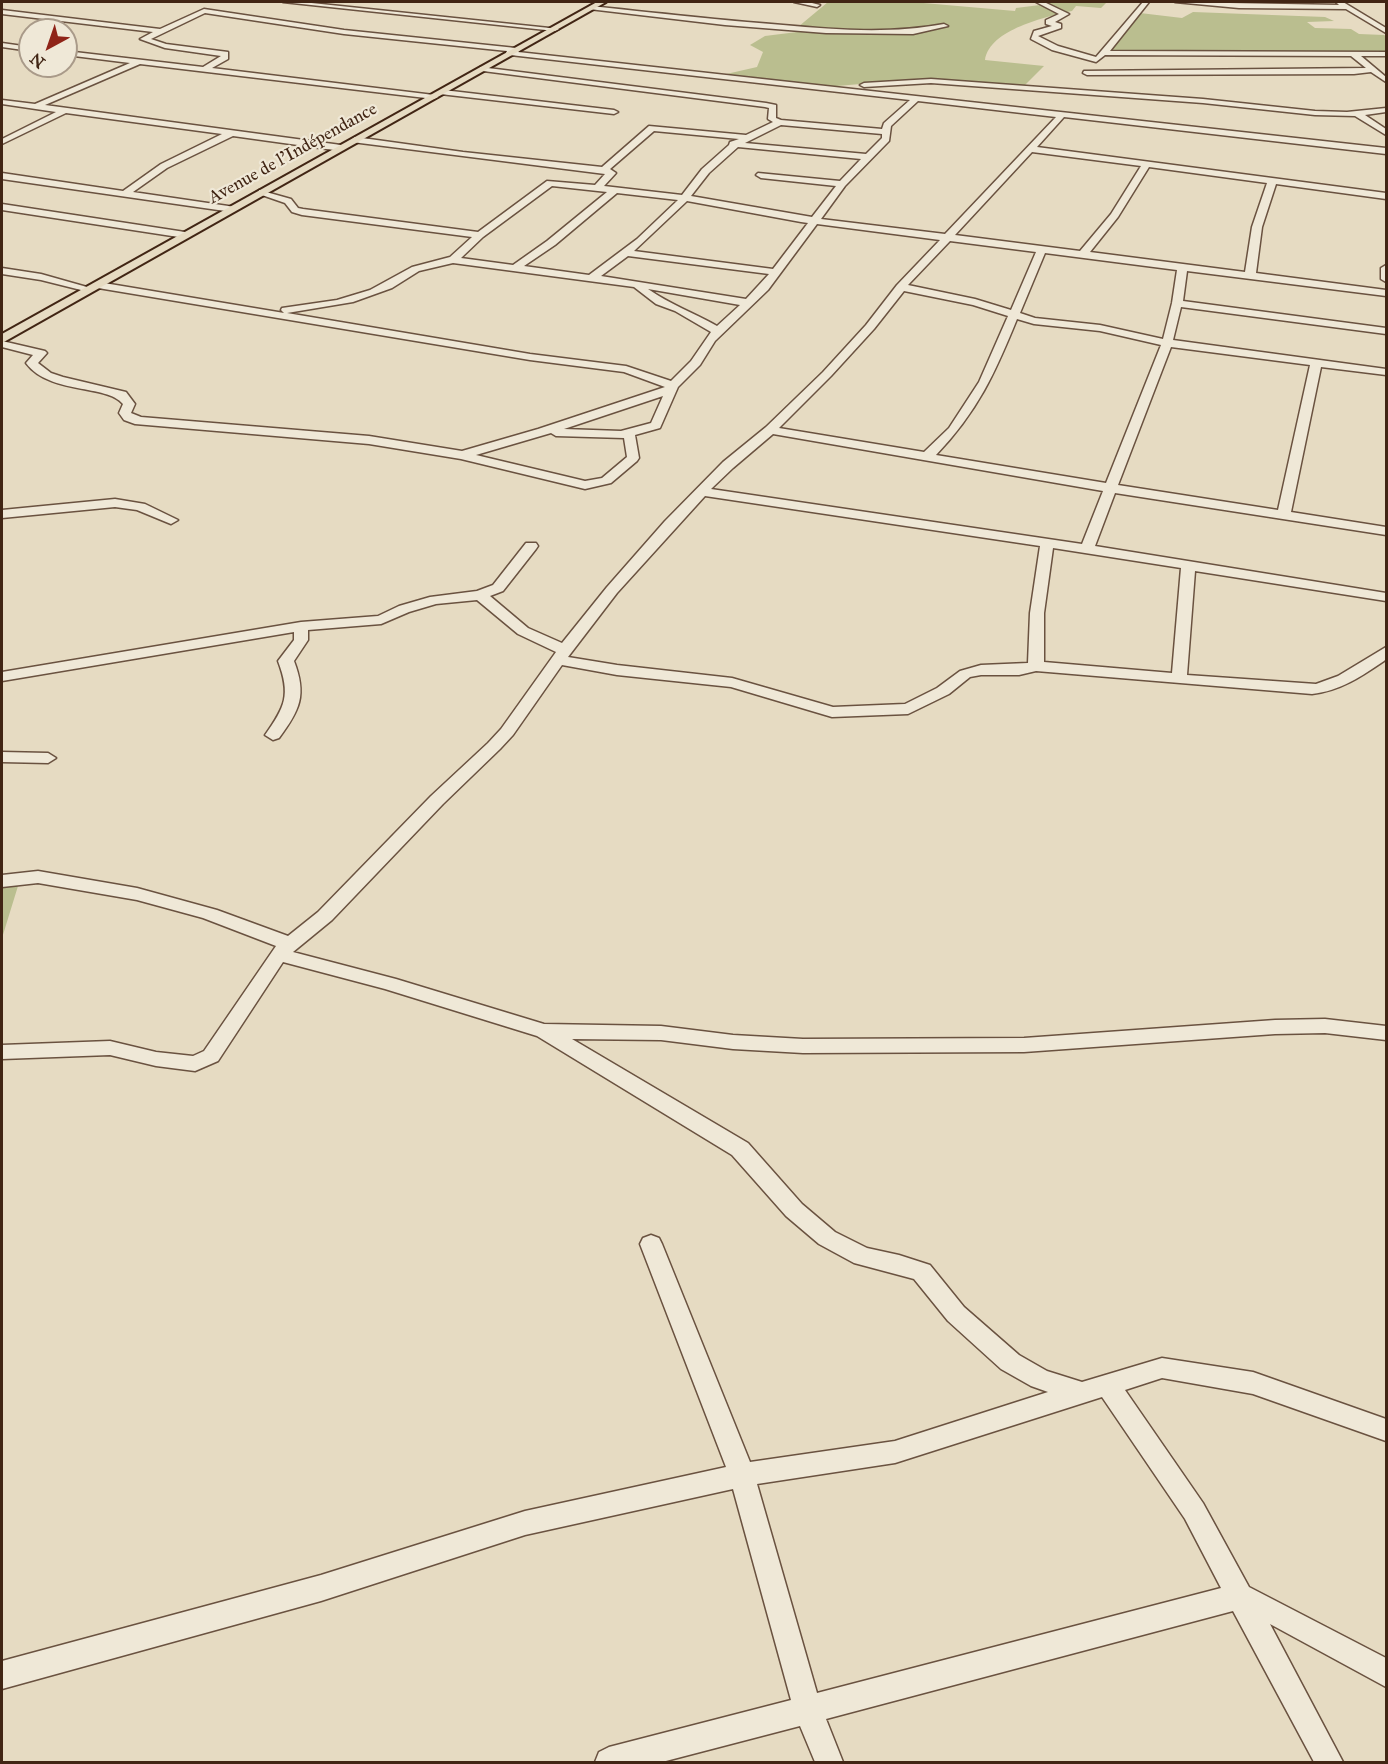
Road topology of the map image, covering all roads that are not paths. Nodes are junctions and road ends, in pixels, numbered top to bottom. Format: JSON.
{"nodes":[{"id":1,"x":286,"y":2,"type":"edge"},
{"id":2,"x":602,"y":2,"type":"edge"},
{"id":3,"x":797,"y":2,"type":"edge"},
{"id":4,"x":1039,"y":2,"type":"edge"},
{"id":5,"x":1146,"y":2,"type":"edge"},
{"id":6,"x":1178,"y":2,"type":"edge"},
{"id":7,"x":1337,"y":2,"type":"edge"},
{"id":8,"x":817,"y":5,"type":"dead end"},
{"id":9,"x":1349,"y":7,"type":"junction"},
{"id":10,"x":591,"y":8,"type":"junction"},
{"id":11,"x":2,"y":12,"type":"edge"},
{"id":12,"x":944,"y":26,"type":"dead end"},
{"id":13,"x":555,"y":29,"type":"junction"},
{"id":14,"x":161,"y":30,"type":"junction"},
{"id":15,"x":1386,"y":31,"type":"edge"},
{"id":16,"x":2,"y":45,"type":"edge"},
{"id":17,"x":18,"y":47,"type":"edge"},
{"id":18,"x":513,"y":51,"type":"junction"},
{"id":19,"x":78,"y":54,"type":"edge"},
{"id":20,"x":1353,"y":54,"type":"junction"},
{"id":21,"x":1386,"y":54,"type":"edge"},
{"id":22,"x":1099,"y":57,"type":"junction"},
{"id":23,"x":140,"y":62,"type":"junction"},
{"id":24,"x":1371,"y":68,"type":"junction"},
{"id":25,"x":483,"y":69,"type":"junction"},
{"id":26,"x":203,"y":70,"type":"junction"},
{"id":27,"x":1082,"y":78,"type":"junction"},
{"id":28,"x":1386,"y":81,"type":"edge"},
{"id":29,"x":826,"y":88,"type":"junction"},
{"id":30,"x":1068,"y":91,"type":"junction"},
{"id":31,"x":438,"y":94,"type":"junction"},
{"id":32,"x":915,"y":100,"type":"junction"},
{"id":33,"x":2,"y":102,"type":"edge"},
{"id":34,"x":37,"y":106,"type":"junction"},
{"id":35,"x":1386,"y":110,"type":"edge"},
{"id":36,"x":64,"y":111,"type":"junction"},
{"id":37,"x":614,"y":112,"type":"dead end"},
{"id":38,"x":1357,"y":113,"type":"junction"},
{"id":39,"x":1061,"y":116,"type":"junction"},
{"id":40,"x":780,"y":122,"type":"junction"},
{"id":41,"x":2,"y":129,"type":"edge"},
{"id":42,"x":887,"y":132,"type":"junction"},
{"id":43,"x":230,"y":134,"type":"junction"},
{"id":44,"x":1386,"y":135,"type":"edge"},
{"id":45,"x":745,"y":137,"type":"junction"},
{"id":46,"x":6,"y":140,"type":"edge"},
{"id":47,"x":355,"y":140,"type":"junction"},
{"id":48,"x":733,"y":144,"type":"junction"},
{"id":49,"x":341,"y":148,"type":"junction"},
{"id":50,"x":1364,"y":148,"type":"junction"},
{"id":51,"x":1030,"y":149,"type":"junction"},
{"id":52,"x":1386,"y":151,"type":"edge"},
{"id":53,"x":867,"y":157,"type":"junction"},
{"id":54,"x":1147,"y":164,"type":"junction"},
{"id":55,"x":604,"y":170,"type":"junction"},
{"id":56,"x":761,"y":175,"type":"dead end"},
{"id":57,"x":2,"y":176,"type":"edge"},
{"id":58,"x":1272,"y":181,"type":"junction"},
{"id":59,"x":842,"y":184,"type":"junction"},
{"id":60,"x":597,"y":188,"type":"junction"},
{"id":61,"x":614,"y":191,"type":"junction"},
{"id":62,"x":262,"y":192,"type":"junction"},
{"id":63,"x":124,"y":194,"type":"junction"},
{"id":64,"x":1386,"y":196,"type":"edge"},
{"id":65,"x":685,"y":198,"type":"junction"},
{"id":66,"x":2,"y":207,"type":"edge"},
{"id":67,"x":232,"y":209,"type":"junction"},
{"id":68,"x":813,"y":220,"type":"junction"},
{"id":69,"x":185,"y":236,"type":"junction"},
{"id":70,"x":480,"y":236,"type":"junction"},
{"id":71,"x":948,"y":237,"type":"junction"},
{"id":72,"x":1042,"y":249,"type":"junction"},
{"id":73,"x":627,"y":253,"type":"junction"},
{"id":74,"x":1083,"y":254,"type":"junction"},
{"id":75,"x":453,"y":260,"type":"junction"},
{"id":76,"x":1182,"y":267,"type":"junction"},
{"id":77,"x":515,"y":268,"type":"junction"},
{"id":78,"x":1386,"y":268,"type":"edge"},
{"id":79,"x":2,"y":271,"type":"edge"},
{"id":80,"x":775,"y":272,"type":"junction"},
{"id":81,"x":1250,"y":276,"type":"junction"},
{"id":82,"x":591,"y":278,"type":"junction"},
{"id":83,"x":1386,"y":279,"type":"edge"},
{"id":84,"x":633,"y":285,"type":"junction"},
{"id":85,"x":93,"y":287,"type":"junction"},
{"id":86,"x":901,"y":287,"type":"junction"},
{"id":87,"x":1386,"y":293,"type":"edge"},
{"id":88,"x":748,"y":303,"type":"junction"},
{"id":89,"x":1177,"y":303,"type":"junction"},
{"id":90,"x":256,"y":312,"type":"junction"},
{"id":91,"x":1016,"y":315,"type":"junction"},
{"id":92,"x":718,"y":331,"type":"junction"},
{"id":93,"x":1386,"y":331,"type":"edge"},
{"id":94,"x":2,"y":339,"type":"edge"},
{"id":95,"x":1167,"y":343,"type":"junction"},
{"id":96,"x":2,"y":344,"type":"edge"},
{"id":97,"x":1316,"y":363,"type":"junction"},
{"id":98,"x":1386,"y":372,"type":"edge"},
{"id":99,"x":670,"y":392,"type":"junction"},
{"id":100,"x":770,"y":430,"type":"junction"},
{"id":101,"x":542,"y":432,"type":"junction"},
{"id":102,"x":629,"y":434,"type":"junction"},
{"id":103,"x":462,"y":455,"type":"junction"},
{"id":104,"x":927,"y":457,"type":"junction"},
{"id":105,"x":1111,"y":488,"type":"junction"},
{"id":106,"x":703,"y":492,"type":"junction"},
{"id":107,"x":2,"y":514,"type":"edge"},
{"id":108,"x":1284,"y":515,"type":"junction"},
{"id":109,"x":171,"y":520,"type":"dead end"},
{"id":110,"x":1386,"y":531,"type":"edge"},
{"id":111,"x":1047,"y":543,"type":"junction"},
{"id":112,"x":531,"y":546,"type":"dead end"},
{"id":113,"x":1087,"y":549,"type":"junction"},
{"id":114,"x":1188,"y":567,"type":"junction"},
{"id":115,"x":480,"y":595,"type":"junction"},
{"id":116,"x":1386,"y":597,"type":"edge"},
{"id":117,"x":302,"y":626,"type":"junction"},
{"id":118,"x":1386,"y":652,"type":"edge"},
{"id":119,"x":562,"y":655,"type":"junction"},
{"id":120,"x":1036,"y":666,"type":"junction"},
{"id":121,"x":2,"y":676,"type":"edge"},
{"id":122,"x":1179,"y":677,"type":"junction"},
{"id":123,"x":273,"y":735,"type":"dead end"},
{"id":124,"x":2,"y":757,"type":"edge"},
{"id":125,"x":48,"y":758,"type":"dead end"},
{"id":126,"x":2,"y":881,"type":"edge"},
{"id":127,"x":284,"y":949,"type":"junction"},
{"id":128,"x":544,"y":1031,"type":"junction"},
{"id":129,"x":1386,"y":1033,"type":"edge"},
{"id":130,"x":2,"y":1052,"type":"edge"},
{"id":131,"x":651,"y":1244,"type":"dead end"},
{"id":132,"x":1108,"y":1386,"type":"junction"},
{"id":133,"x":1081,"y":1392,"type":"junction"},
{"id":134,"x":1386,"y":1430,"type":"edge"},
{"id":135,"x":742,"y":1475,"type":"junction"},
{"id":136,"x":1240,"y":1596,"type":"junction"},
{"id":137,"x":1386,"y":1673,"type":"edge"},
{"id":138,"x":2,"y":1675,"type":"edge"},
{"id":139,"x":808,"y":1711,"type":"junction"},
{"id":140,"x":609,"y":1762,"type":"edge"},
{"id":141,"x":829,"y":1762,"type":"edge"},
{"id":142,"x":1329,"y":1762,"type":"edge"}],
"edges":[{"from":1,"to":13,"type":"street"},
{"from":2,"to":10,"type":"main road","name":"Avenue de l'Indépendance"},
{"from":3,"to":8,"type":"street"},
{"from":4,"to":22,"type":"street"},
{"from":5,"to":22,"type":"street"},
{"from":6,"to":9,"type":"street"},
{"from":7,"to":9,"type":"street"},
{"from":9,"to":15,"type":"street"},
{"from":10,"to":12,"type":"street"},
{"from":10,"to":13,"type":"main road","name":"Avenue de l'Indépendance"},
{"from":11,"to":14,"type":"street"},
{"from":13,"to":18,"type":"main road","name":"Avenue de l'Indépendance"},
{"from":14,"to":18,"type":"street"},
{"from":14,"to":26,"type":"street"},
{"from":16,"to":17,"type":"street"},
{"from":18,"to":25,"type":"main road","name":"Avenue de l'Indépendance"},
{"from":18,"to":29,"type":"street"},
{"from":19,"to":23,"type":"street"},
{"from":20,"to":21,"type":"street"},
{"from":20,"to":22,"type":"street"},
{"from":20,"to":24,"type":"street"},
{"from":22,"to":27,"type":"street"},
{"from":23,"to":26,"type":"street"},
{"from":23,"to":34,"type":"street"},
{"from":24,"to":27,"type":"street"},
{"from":24,"to":28,"type":"street"},
{"from":25,"to":31,"type":"main road","name":"Avenue de l'Indépendance"},
{"from":25,"to":40,"type":"street"},
{"from":26,"to":31,"type":"street"},
{"from":27,"to":30,"type":"street"},
{"from":29,"to":30,"type":"street"},
{"from":29,"to":32,"type":"street"},
{"from":30,"to":38,"type":"street"},
{"from":31,"to":37,"type":"street"},
{"from":31,"to":47,"type":"main road","name":"Avenue de l'Indépendance"},
{"from":32,"to":39,"type":"street"},
{"from":32,"to":42,"type":"street"},
{"from":33,"to":34,"type":"street"},
{"from":34,"to":36,"type":"street"},
{"from":35,"to":38,"type":"street"},
{"from":36,"to":43,"type":"street"},
{"from":36,"to":46,"type":"street"},
{"from":38,"to":44,"type":"street"},
{"from":39,"to":50,"type":"street"},
{"from":39,"to":51,"type":"street"},
{"from":40,"to":42,"type":"street"},
{"from":40,"to":45,"type":"street"},
{"from":41,"to":46,"type":"street"},
{"from":42,"to":53,"type":"street"},
{"from":43,"to":49,"type":"street"},
{"from":43,"to":63,"type":"street"},
{"from":44,"to":50,"type":"street"},
{"from":45,"to":48,"type":"street"},
{"from":45,"to":55,"type":"street"},
{"from":47,"to":49,"type":"main road","name":"Avenue de l'Indépendance"},
{"from":47,"to":55,"type":"street"},
{"from":48,"to":53,"type":"street"},
{"from":48,"to":65,"type":"street"},
{"from":49,"to":62,"type":"main road","name":"Avenue de l'Indépendance"},
{"from":50,"to":52,"type":"street"},
{"from":51,"to":54,"type":"street"},
{"from":51,"to":71,"type":"street"},
{"from":53,"to":59,"type":"street"},
{"from":54,"to":58,"type":"street"},
{"from":54,"to":74,"type":"street"},
{"from":55,"to":60,"type":"street"},
{"from":56,"to":59,"type":"street"},
{"from":57,"to":63,"type":"street"},
{"from":58,"to":64,"type":"street"},
{"from":58,"to":81,"type":"street"},
{"from":59,"to":68,"type":"street"},
{"from":60,"to":61,"type":"street"},
{"from":60,"to":70,"type":"street"},
{"from":61,"to":65,"type":"street"},
{"from":61,"to":77,"type":"street"},
{"from":62,"to":67,"type":"main road","name":"Avenue de l'Indépendance"},
{"from":62,"to":70,"type":"street"},
{"from":63,"to":67,"type":"street"},
{"from":65,"to":68,"type":"street"},
{"from":65,"to":73,"type":"street"},
{"from":66,"to":69,"type":"street"},
{"from":67,"to":69,"type":"main road","name":"Avenue de l'Indépendance"},
{"from":68,"to":71,"type":"street"},
{"from":68,"to":80,"type":"street"},
{"from":69,"to":85,"type":"main road","name":"Avenue de l'Indépendance"},
{"from":70,"to":75,"type":"street"},
{"from":71,"to":72,"type":"street"},
{"from":71,"to":86,"type":"street"},
{"from":72,"to":74,"type":"street"},
{"from":72,"to":91,"type":"street"},
{"from":73,"to":80,"type":"street"},
{"from":73,"to":82,"type":"street"},
{"from":74,"to":76,"type":"street"},
{"from":75,"to":77,"type":"street"},
{"from":75,"to":90,"type":"street"},
{"from":76,"to":81,"type":"street"},
{"from":76,"to":89,"type":"street"},
{"from":77,"to":82,"type":"street"},
{"from":78,"to":83,"type":"street"},
{"from":79,"to":85,"type":"street"},
{"from":80,"to":88,"type":"street"},
{"from":81,"to":87,"type":"street"},
{"from":82,"to":84,"type":"street"},
{"from":84,"to":88,"type":"street"},
{"from":84,"to":92,"type":"street"},
{"from":85,"to":90,"type":"street"},
{"from":85,"to":94,"type":"main road","name":"Avenue de l'Indépendance"},
{"from":86,"to":91,"type":"street"},
{"from":86,"to":100,"type":"street"},
{"from":88,"to":92,"type":"street"},
{"from":89,"to":93,"type":"street"},
{"from":89,"to":95,"type":"street"},
{"from":90,"to":99,"type":"street"},
{"from":91,"to":95,"type":"street"},
{"from":91,"to":104,"type":"street"},
{"from":92,"to":99,"type":"street"},
{"from":95,"to":97,"type":"street"},
{"from":95,"to":105,"type":"street"},
{"from":96,"to":103,"type":"street"},
{"from":97,"to":98,"type":"street"},
{"from":97,"to":108,"type":"street"},
{"from":99,"to":101,"type":"street"},
{"from":99,"to":102,"type":"street"},
{"from":100,"to":104,"type":"street"},
{"from":100,"to":106,"type":"street"},
{"from":101,"to":102,"type":"street"},
{"from":101,"to":103,"type":"street"},
{"from":102,"to":103,"type":"street"},
{"from":104,"to":105,"type":"street"},
{"from":105,"to":108,"type":"street"},
{"from":105,"to":113,"type":"street"},
{"from":106,"to":111,"type":"street"},
{"from":106,"to":119,"type":"street"},
{"from":107,"to":109,"type":"street"},
{"from":108,"to":110,"type":"street"},
{"from":111,"to":113,"type":"street"},
{"from":111,"to":120,"type":"street"},
{"from":112,"to":115,"type":"street"},
{"from":113,"to":114,"type":"street"},
{"from":114,"to":116,"type":"street"},
{"from":114,"to":122,"type":"street"},
{"from":115,"to":117,"type":"street"},
{"from":115,"to":119,"type":"street"},
{"from":117,"to":121,"type":"street"},
{"from":117,"to":123,"type":"street"},
{"from":118,"to":122,"type":"street"},
{"from":119,"to":120,"type":"street"},
{"from":119,"to":127,"type":"street"},
{"from":120,"to":122,"type":"street"},
{"from":124,"to":125,"type":"street"},
{"from":126,"to":127,"type":"street"},
{"from":127,"to":128,"type":"street"},
{"from":127,"to":130,"type":"street"},
{"from":128,"to":129,"type":"street"},
{"from":128,"to":133,"type":"street"},
{"from":131,"to":135,"type":"street"},
{"from":132,"to":133,"type":"street"},
{"from":132,"to":134,"type":"street"},
{"from":132,"to":136,"type":"street"},
{"from":133,"to":135,"type":"street"},
{"from":135,"to":138,"type":"street"},
{"from":135,"to":139,"type":"street"},
{"from":136,"to":137,"type":"street"},
{"from":136,"to":139,"type":"street"},
{"from":136,"to":142,"type":"street"},
{"from":139,"to":140,"type":"street"},
{"from":139,"to":141,"type":"street"}]}
